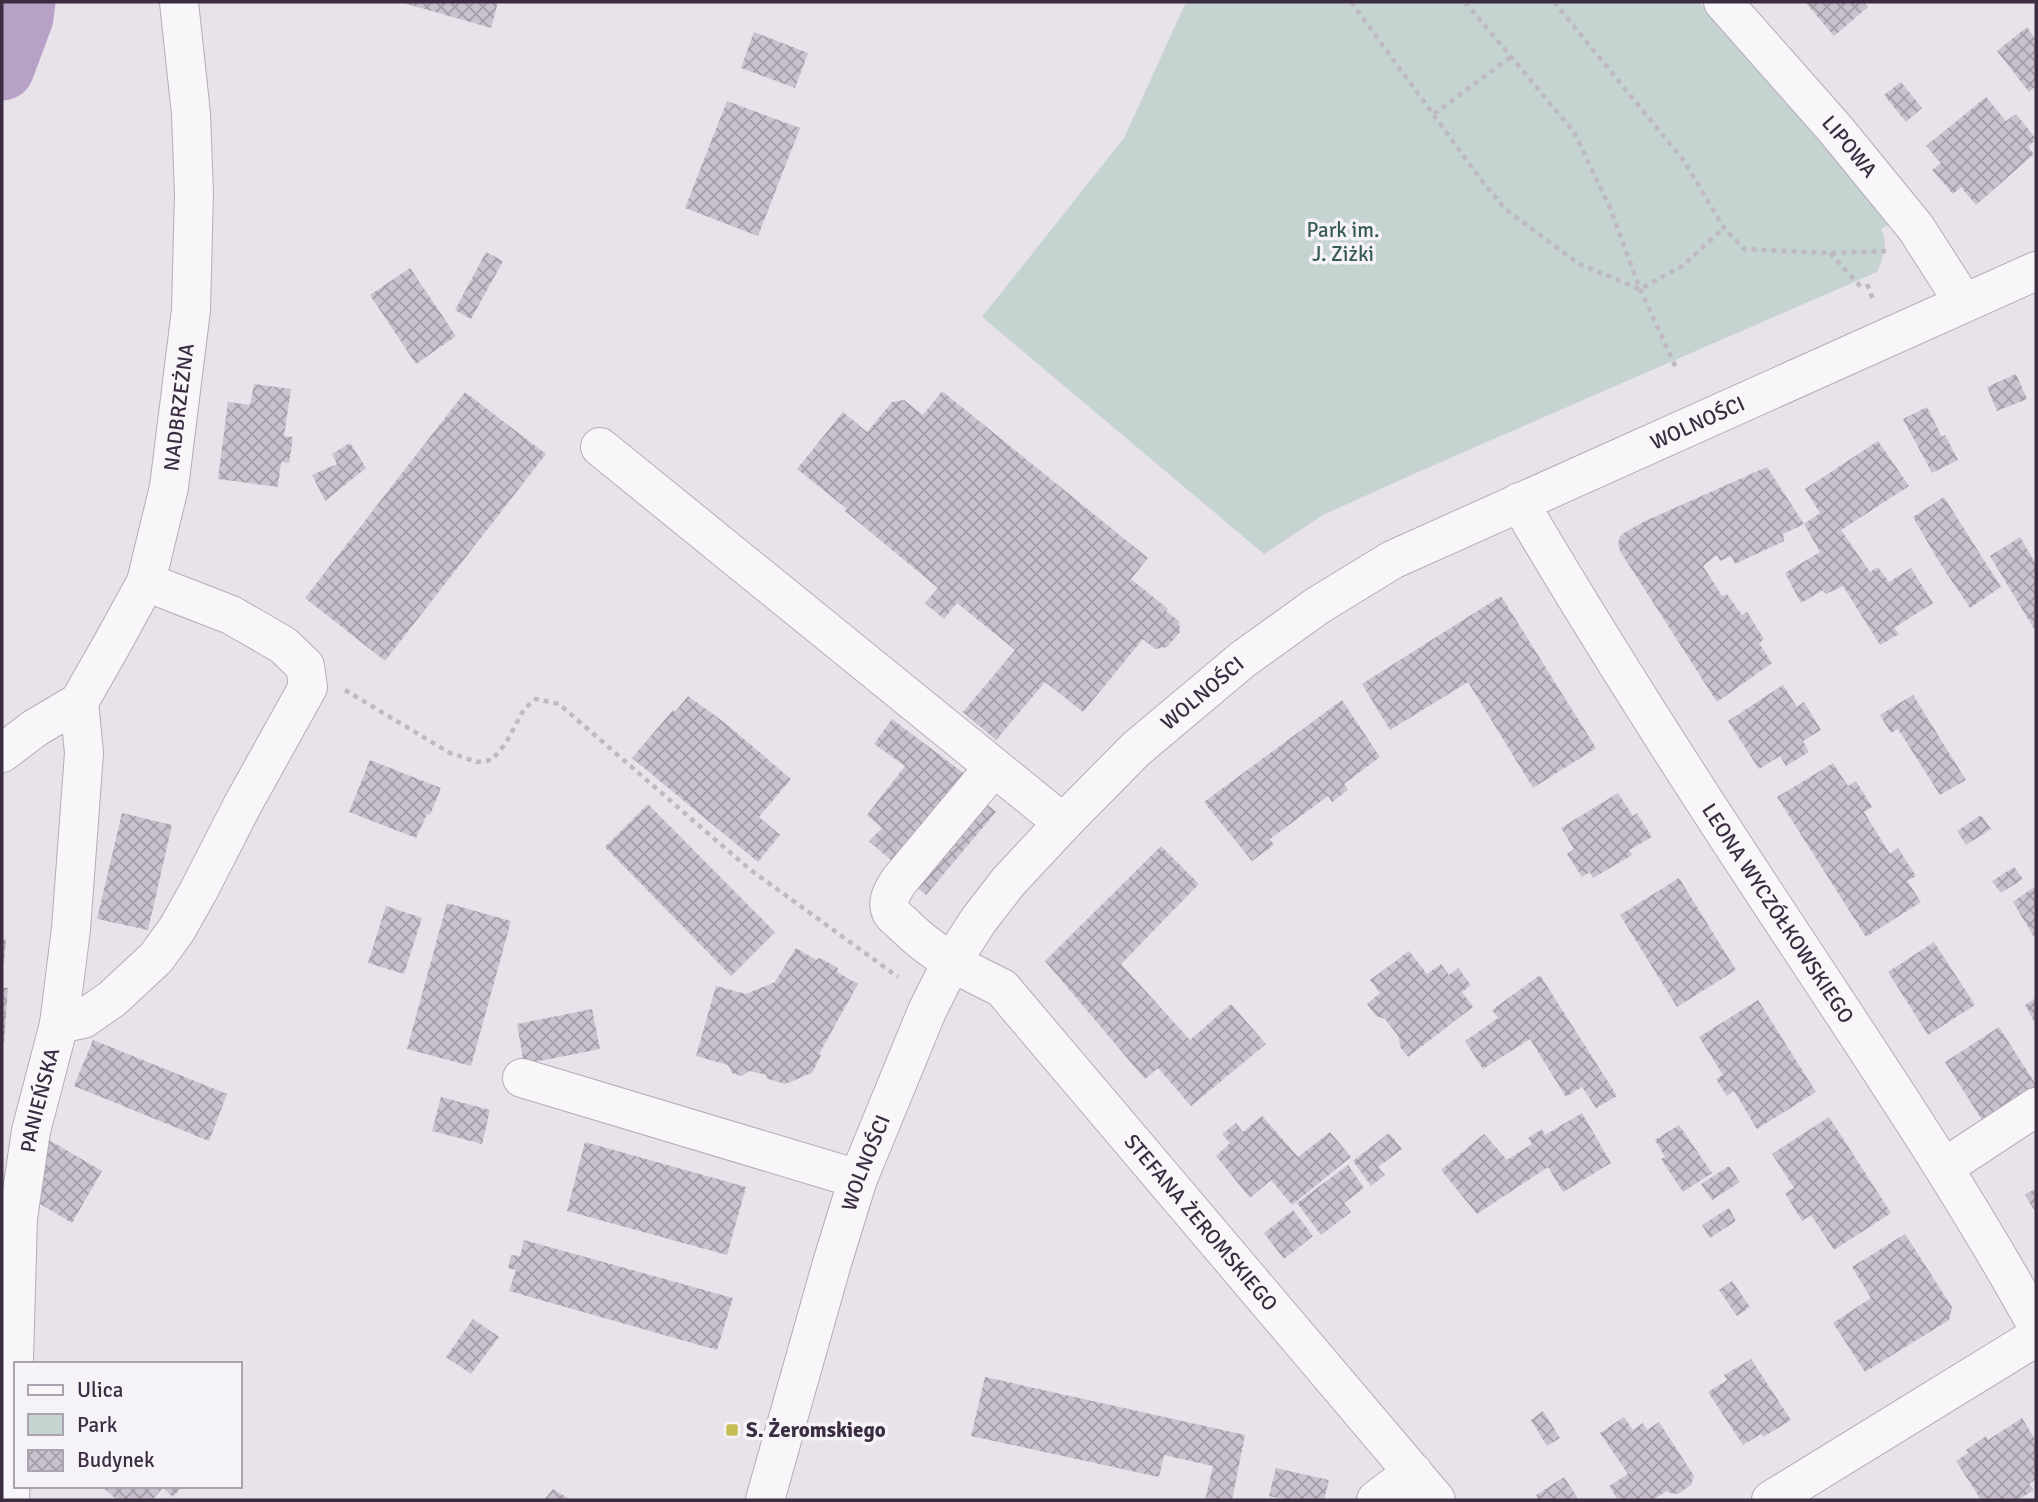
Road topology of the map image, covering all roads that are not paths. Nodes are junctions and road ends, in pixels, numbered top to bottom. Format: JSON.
{"nodes":[{"id":1,"x":180,"y":2,"type":"edge"},
{"id":2,"x":1723,"y":2,"type":"edge"},
{"id":3,"x":2036,"y":271,"type":"edge"},
{"id":4,"x":1964,"y":303,"type":"junction"},
{"id":5,"x":600,"y":447,"type":"dead end"},
{"id":6,"x":1519,"y":502,"type":"junction"},
{"id":7,"x":146,"y":582,"type":"junction"},
{"id":8,"x":79,"y":702,"type":"junction"},
{"id":9,"x":2,"y":753,"type":"edge"},
{"id":10,"x":1002,"y":773,"type":"junction"},
{"id":11,"x":1063,"y":822,"type":"junction"},
{"id":12,"x":951,"y":963,"type":"junction"},
{"id":13,"x":59,"y":1024,"type":"junction"},
{"id":14,"x":522,"y":1078,"type":"dead end"},
{"id":15,"x":2036,"y":1107,"type":"edge"},
{"id":16,"x":1945,"y":1167,"type":"junction"},
{"id":17,"x":858,"y":1179,"type":"junction"},
{"id":18,"x":2036,"y":1324,"type":"edge"},
{"id":19,"x":2036,"y":1338,"type":"edge"},
{"id":20,"x":1424,"y":1486,"type":"edge"},
{"id":21,"x":10,"y":1500,"type":"edge"},
{"id":22,"x":765,"y":1500,"type":"edge"},
{"id":23,"x":1376,"y":1500,"type":"edge"},
{"id":24,"x":1771,"y":1500,"type":"edge"}],
"edges":[{"from":1,"to":7,"type":"street","name":"NADBRZEŻNA"},
{"from":2,"to":4,"type":"street","name":"LIPOWA"},
{"from":3,"to":4,"type":"street","name":"WOLNOŚCI"},
{"from":4,"to":6,"type":"street","name":"WOLNOŚCI"},
{"from":5,"to":10,"type":"street"},
{"from":6,"to":11,"type":"street","name":"WOLNOŚCI"},
{"from":6,"to":16,"type":"street","name":"LEONA WYCZÓŁKOWSKIEGO"},
{"from":7,"to":8,"type":"street","name":"NADBRZEŻNA"},
{"from":7,"to":13,"type":"street"},
{"from":8,"to":9,"type":"street","name":"NADBRZEŻNA"},
{"from":8,"to":13,"type":"street","name":"PANIEŃSKA"},
{"from":10,"to":11,"type":"street"},
{"from":10,"to":12,"type":"street","name":"STEFANA ŻEROMSKIEGO"},
{"from":11,"to":12,"type":"street","name":"WOLNOŚCI"},
{"from":12,"to":17,"type":"street","name":"WOLNOŚCI"},
{"from":12,"to":20,"type":"street","name":"STEFANA ŻEROMSKIEGO"},
{"from":13,"to":21,"type":"street","name":"PANIEŃSKA"},
{"from":14,"to":17,"type":"street"},
{"from":15,"to":16,"type":"street"},
{"from":16,"to":18,"type":"street","name":"LEONA WYCZÓŁKOWSKIEGO"},
{"from":17,"to":22,"type":"street","name":"WOLNOŚCI"},
{"from":19,"to":24,"type":"street"},
{"from":20,"to":23,"type":"street"}]}
